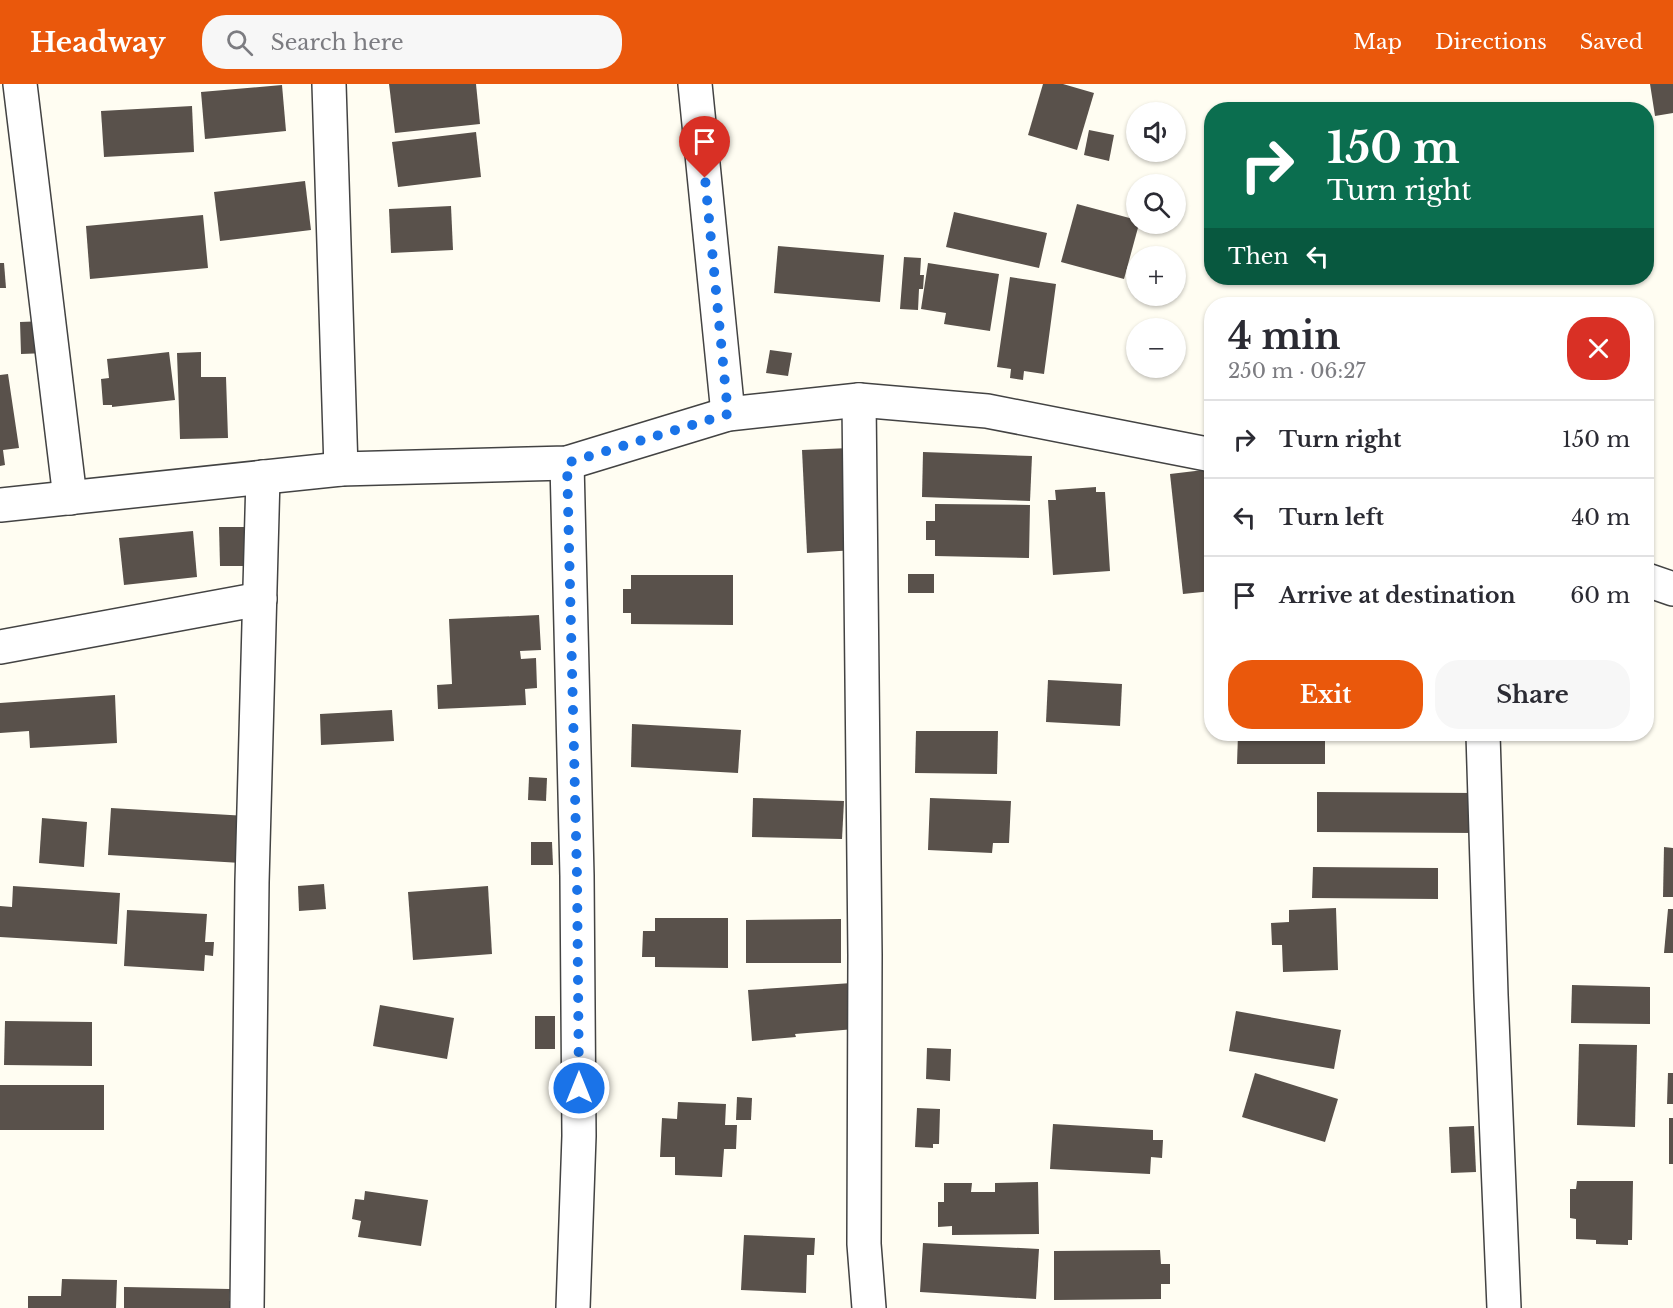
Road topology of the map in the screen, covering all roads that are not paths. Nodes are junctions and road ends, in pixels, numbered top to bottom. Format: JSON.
{"nodes":[{"id":1,"x":20,"y":84,"type":"edge"},
{"id":2,"x":329,"y":84,"type":"edge"},
{"id":3,"x":695,"y":84,"type":"edge"},
{"id":4,"x":859,"y":400,"type":"junction"},
{"id":5,"x":728,"y":414,"type":"junction"},
{"id":6,"x":1204,"y":453,"type":"edge"},
{"id":7,"x":567,"y":463,"type":"junction"},
{"id":8,"x":341,"y":469,"type":"junction"},
{"id":9,"x":263,"y":477,"type":"junction"},
{"id":10,"x":70,"y":498,"type":"junction"},
{"id":11,"x":0,"y":504,"type":"edge"},
{"id":12,"x":1654,"y":582,"type":"edge"},
{"id":13,"x":1673,"y":589,"type":"edge"},
{"id":14,"x":260,"y":598,"type":"junction"},
{"id":15,"x":0,"y":647,"type":"edge"},
{"id":16,"x":1483,"y":741,"type":"edge"},
{"id":17,"x":247,"y":1308,"type":"edge"},
{"id":18,"x":573,"y":1308,"type":"edge"},
{"id":19,"x":869,"y":1308,"type":"edge"},
{"id":20,"x":1504,"y":1308,"type":"edge"}],
"edges":[{"from":1,"to":10,"type":"street"},
{"from":2,"to":8,"type":"street"},
{"from":3,"to":5,"type":"street"},
{"from":4,"to":5,"type":"street"},
{"from":4,"to":6,"type":"street"},
{"from":4,"to":19,"type":"street"},
{"from":5,"to":7,"type":"street"},
{"from":7,"to":8,"type":"street"},
{"from":7,"to":18,"type":"street"},
{"from":8,"to":9,"type":"street"},
{"from":9,"to":10,"type":"street"},
{"from":9,"to":14,"type":"street"},
{"from":10,"to":11,"type":"street"},
{"from":12,"to":13,"type":"street"},
{"from":14,"to":15,"type":"street"},
{"from":14,"to":17,"type":"street"},
{"from":16,"to":20,"type":"street"}]}
